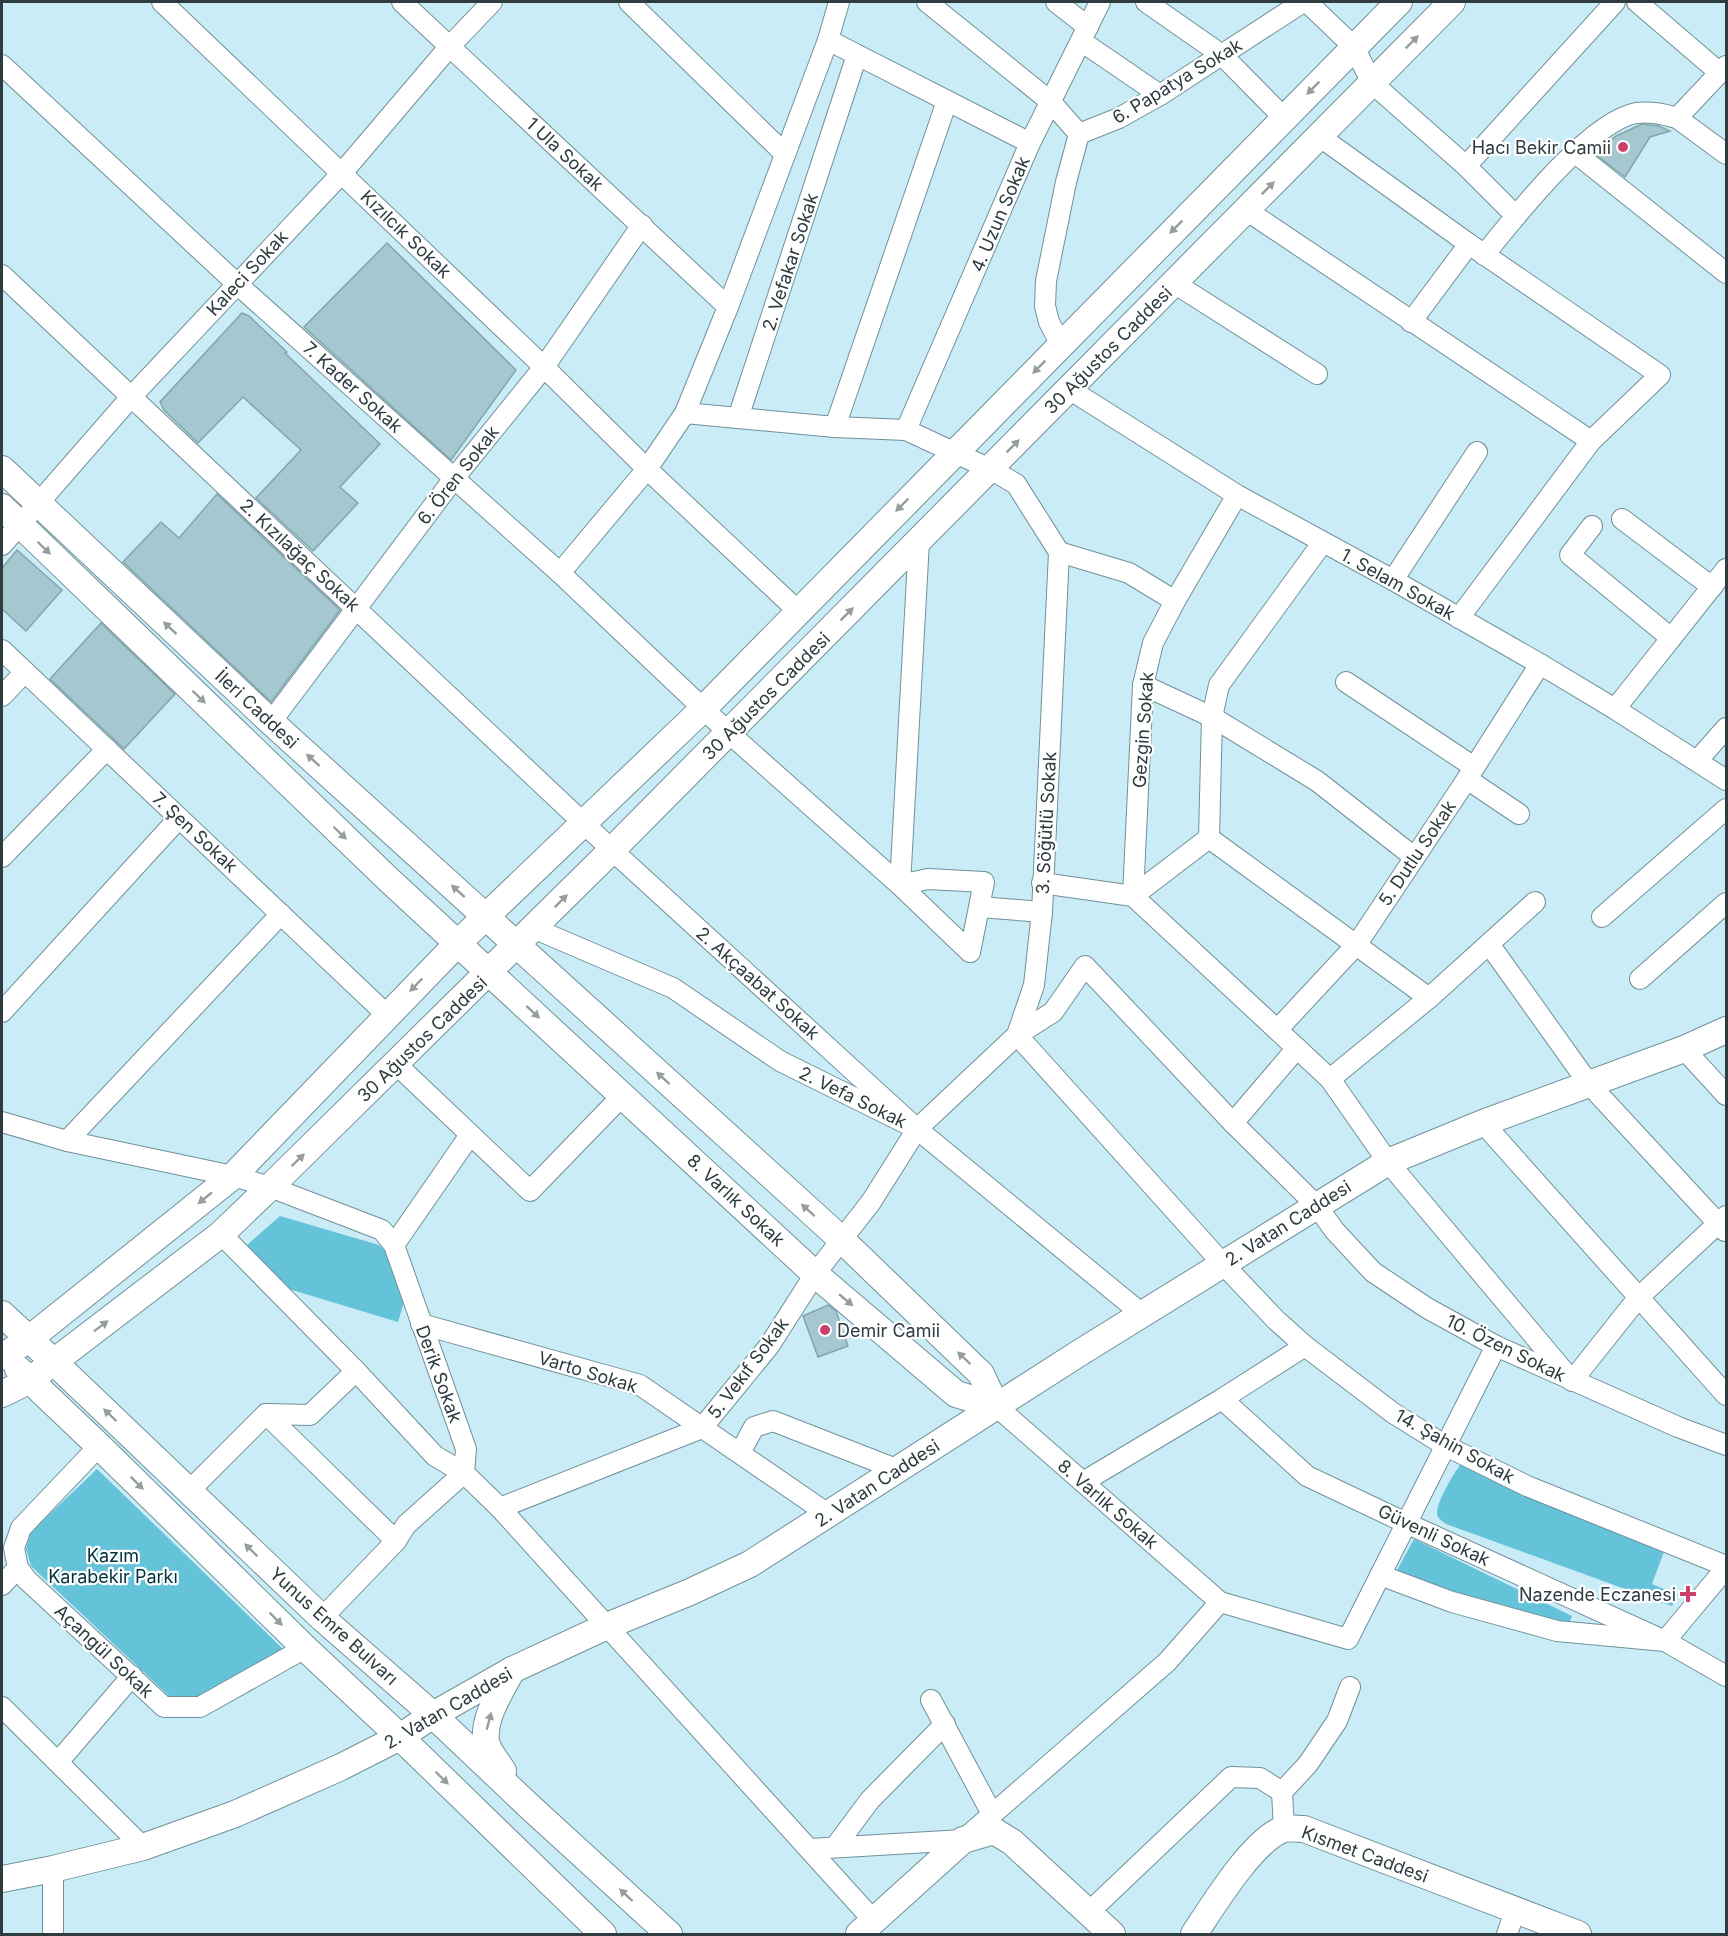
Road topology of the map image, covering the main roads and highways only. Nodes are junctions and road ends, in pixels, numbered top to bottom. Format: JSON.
{"nodes":[{"id":1,"x":1399,"y":2,"type":"edge"},
{"id":2,"x":1452,"y":2,"type":"edge"},
{"id":3,"x":2,"y":469,"type":"edge"},
{"id":4,"x":2,"y":507,"type":"edge"},
{"id":5,"x":598,"y":836,"type":"junction"},
{"id":6,"x":485,"y":916,"type":"junction"},
{"id":7,"x":525,"y":936,"type":"junction"},
{"id":8,"x":457,"y":944,"type":"junction"},
{"id":9,"x":490,"y":972,"type":"junction"},
{"id":10,"x":1726,"y":1030,"type":"edge"},
{"id":11,"x":2,"y":1314,"type":"edge"},
{"id":12,"x":29,"y":1339,"type":"junction"},
{"id":13,"x":2,"y":1356,"type":"edge"},
{"id":14,"x":54,"y":1362,"type":"junction"},
{"id":15,"x":30,"y":1380,"type":"junction"},
{"id":16,"x":2,"y":1394,"type":"edge"},
{"id":17,"x":996,"y":1406,"type":"junction"},
{"id":18,"x":512,"y":1670,"type":"junction"},
{"id":19,"x":433,"y":1715,"type":"junction"},
{"id":20,"x":400,"y":1737,"type":"junction"},
{"id":21,"x":530,"y":1807,"type":"junction"},
{"id":22,"x":2,"y":1879,"type":"edge"},
{"id":23,"x":1511,"y":1923,"type":"edge"},
{"id":24,"x":865,"y":1930,"type":"edge"},
{"id":25,"x":603,"y":1935,"type":"edge"},
{"id":26,"x":669,"y":1935,"type":"edge"},
{"id":27,"x":1112,"y":1935,"type":"edge"},
{"id":28,"x":1194,"y":1935,"type":"edge"},
{"id":29,"x":1578,"y":1935,"type":"edge"}],
"edges":[{"from":1,"to":5,"type":"main road","name":"30 Ağustos Caddesi","one_way":true},
{"from":5,"to":2,"type":"main road","name":"30 Ağustos Caddesi","one_way":true},
{"from":6,"to":3,"type":"main road","name":"İleri Caddesi","one_way":true},
{"from":4,"to":8,"type":"main road","name":"İleri Caddesi","one_way":true},
{"from":5,"to":6,"type":"main road","name":"30 Ağustos Caddesi"},
{"from":7,"to":5,"type":"main road","name":"30 Ağustos Caddesi","one_way":true},
{"from":6,"to":7,"type":"main road","name":"İleri Caddesi"},
{"from":6,"to":8,"type":"main road","name":"30 Ağustos Caddesi"},
{"from":7,"to":9,"type":"main road","name":"30 Ağustos Caddesi"},
{"from":17,"to":7,"type":"main road","name":"8. Varlık Sokak","one_way":true},
{"from":8,"to":9,"type":"main road","name":"İleri Caddesi"},
{"from":8,"to":12,"type":"main road","name":"30 Ağustos Caddesi","one_way":true},
{"from":14,"to":9,"type":"main road","name":"30 Ağustos Caddesi","one_way":true},
{"from":9,"to":17,"type":"main road","name":"8. Varlık Sokak","one_way":true},
{"from":10,"to":17,"type":"main road","name":"2. Vatan Caddesi"},
{"from":11,"to":12,"type":"main road","name":"Yunus Emre Bulvarı"},
{"from":12,"to":13,"type":"main road","name":"30 Ağustos Caddesi"},
{"from":12,"to":14,"type":"main road","name":"Yunus Emre Bulvarı"},
{"from":13,"to":15,"type":"main road","name":"Yunus Emre Bulvarı"},
{"from":14,"to":15,"type":"main road","name":"30 Ağustos Caddesi"},
{"from":19,"to":14,"type":"main road","name":"Yunus Emre Bulvarı","one_way":true},
{"from":15,"to":16,"type":"main road","name":"30 Ağustos Caddesi"},
{"from":15,"to":20,"type":"main road","name":"Yunus Emre Bulvarı","one_way":true},
{"from":17,"to":18,"type":"main road","name":"2. Vatan Caddesi"},
{"from":18,"to":19,"type":"main road","name":"2. Vatan Caddesi"},
{"from":21,"to":18,"type":"main road","one_way":true},
{"from":19,"to":20,"type":"main road","name":"2. Vatan Caddesi"},
{"from":19,"to":21,"type":"main road","name":"Yunus Emre Bulvarı"},
{"from":20,"to":22,"type":"main road","name":"2. Vatan Caddesi"},
{"from":20,"to":25,"type":"main road","name":"Yunus Emre Bulvarı","one_way":true},
{"from":26,"to":21,"type":"main road","name":"Yunus Emre Bulvarı","one_way":true},
{"from":23,"to":28,"type":"main road","name":"Kısmet Caddesi"},
{"from":23,"to":29,"type":"main road","name":"Kısmet Caddesi"},
{"from":24,"to":27,"type":"main road"}]}
